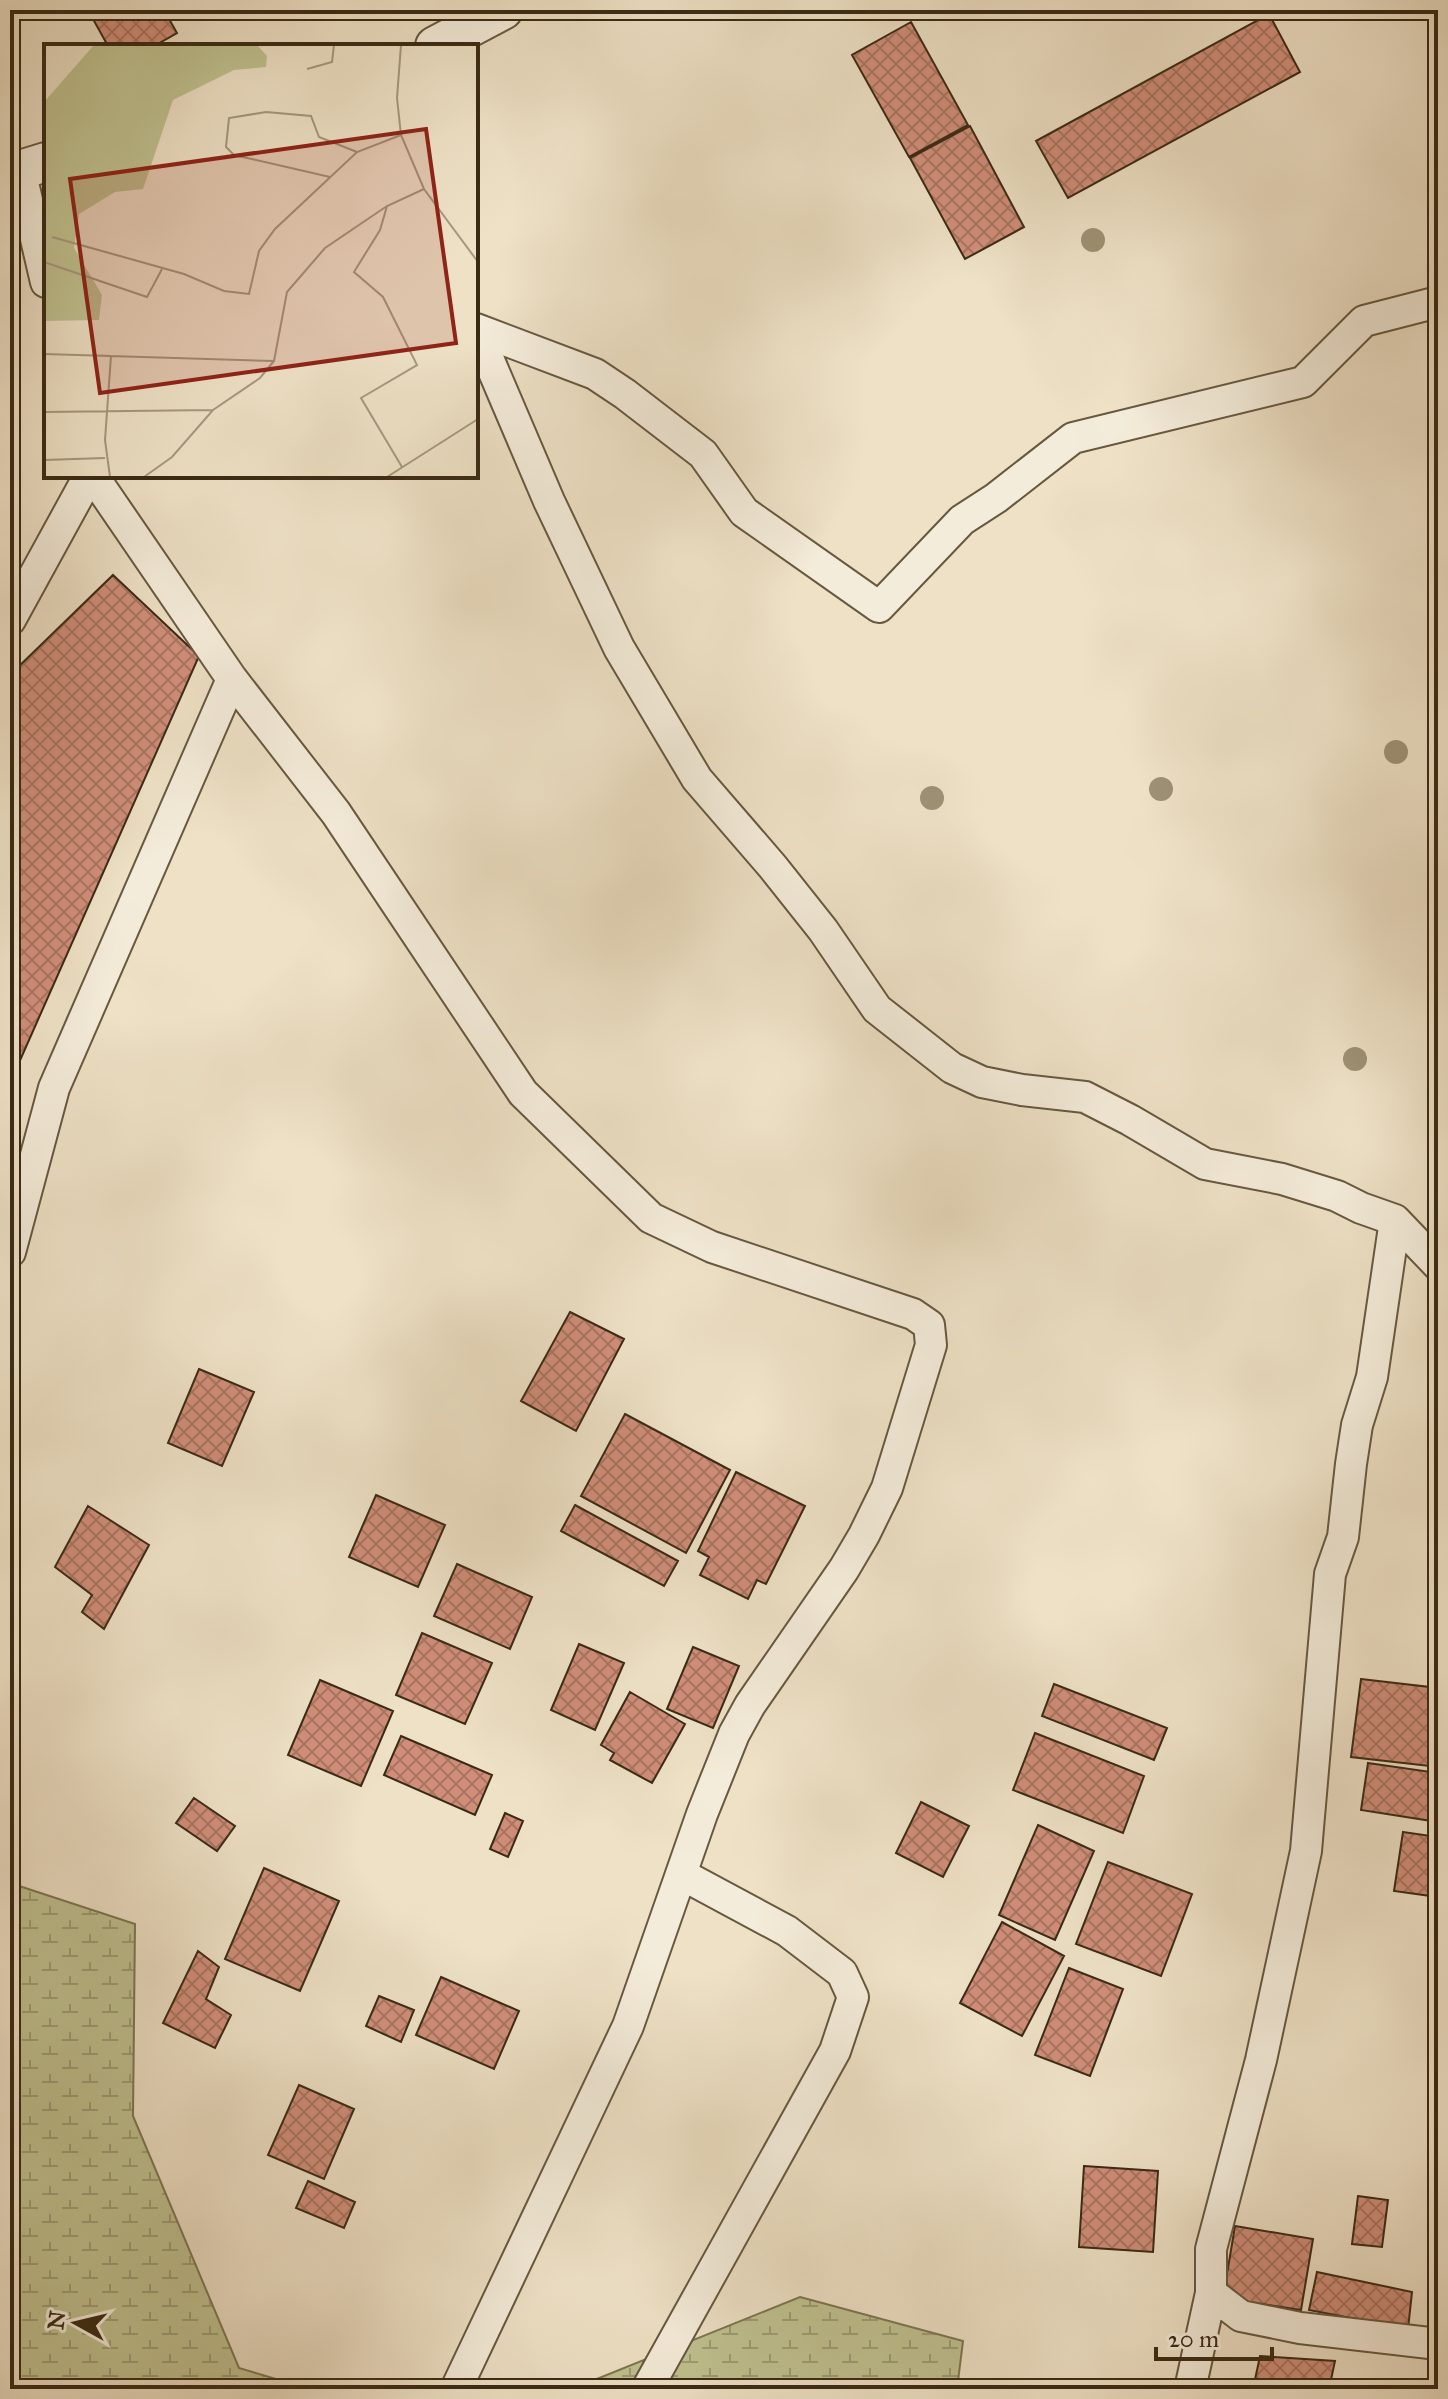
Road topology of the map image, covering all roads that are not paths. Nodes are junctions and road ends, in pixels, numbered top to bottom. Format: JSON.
{"nodes":[{"id":1,"x":503,"y":10,"type":"edge"},
{"id":2,"x":439,"y":44,"type":"edge"},
{"id":3,"x":25,"y":168,"type":"edge"},
{"id":4,"x":44,"y":271,"type":"edge"},
{"id":5,"x":1438,"y":302,"type":"edge"},
{"id":6,"x":478,"y":331,"type":"edge"},
{"id":7,"x":478,"y":335,"type":"edge"},
{"id":8,"x":90,"y":478,"type":"edge"},
{"id":9,"x":92,"y":478,"type":"edge"},
{"id":10,"x":10,"y":620,"type":"edge"},
{"id":11,"x":232,"y":679,"type":"junction"},
{"id":12,"x":1395,"y":1220,"type":"junction"},
{"id":13,"x":10,"y":1252,"type":"edge"},
{"id":14,"x":1438,"y":1265,"type":"edge"},
{"id":15,"x":681,"y":1874,"type":"junction"},
{"id":16,"x":1211,"y":2293,"type":"junction"},
{"id":17,"x":1438,"y":2344,"type":"edge"},
{"id":18,"x":456,"y":2389,"type":"edge"},
{"id":19,"x":647,"y":2389,"type":"edge"},
{"id":20,"x":1190,"y":2389,"type":"edge"}],
"edges":[{"from":1,"to":2,"type":"street"},
{"from":3,"to":4,"type":"street"},
{"from":5,"to":6,"type":"street"},
{"from":7,"to":12,"type":"street"},
{"from":8,"to":10,"type":"street"},
{"from":9,"to":11,"type":"street"},
{"from":11,"to":13,"type":"street"},
{"from":11,"to":15,"type":"street"},
{"from":12,"to":14,"type":"street"},
{"from":12,"to":16,"type":"street"},
{"from":15,"to":18,"type":"street"},
{"from":15,"to":19,"type":"street"},
{"from":16,"to":17,"type":"street"},
{"from":16,"to":20,"type":"street"}]}
